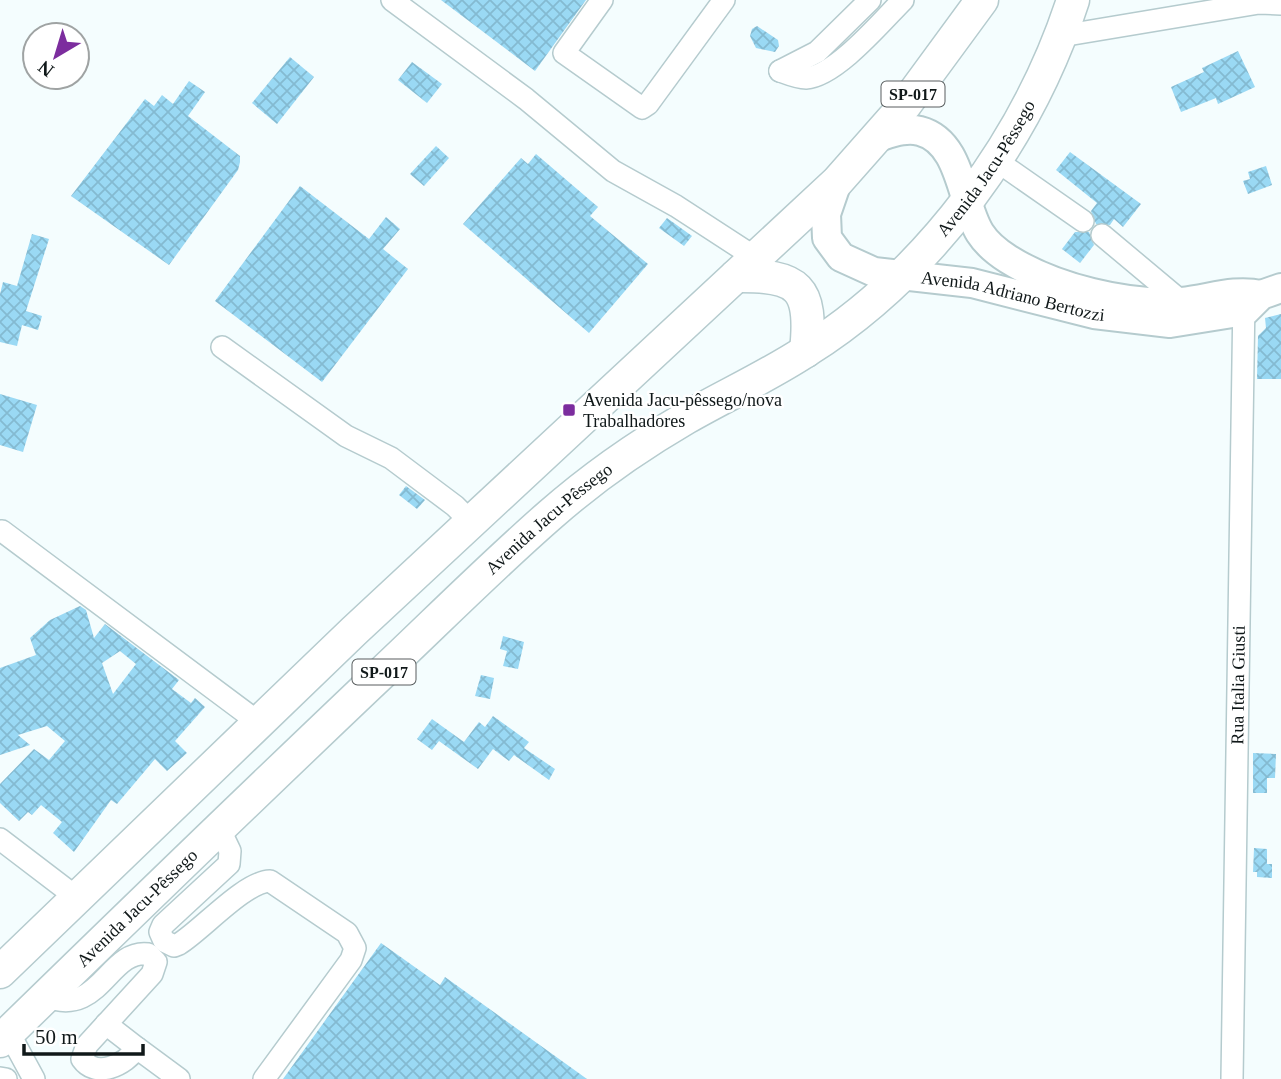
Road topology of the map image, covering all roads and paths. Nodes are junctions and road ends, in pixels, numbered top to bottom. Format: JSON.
{"nodes":[{"id":1,"x":392,"y":0,"type":"edge"},
{"id":2,"x":602,"y":0,"type":"edge"},
{"id":3,"x":724,"y":0,"type":"edge"},
{"id":4,"x":870,"y":0,"type":"edge"},
{"id":5,"x":903,"y":0,"type":"edge"},
{"id":6,"x":982,"y":0,"type":"edge"},
{"id":7,"x":1073,"y":0,"type":"edge"},
{"id":8,"x":1259,"y":1,"type":"edge"},
{"id":9,"x":1281,"y":4,"type":"edge"},
{"id":10,"x":1061,"y":36,"type":"junction"},
{"id":11,"x":878,"y":137,"type":"junction"},
{"id":12,"x":995,"y":159,"type":"junction"},
{"id":13,"x":837,"y":182,"type":"junction"},
{"id":14,"x":966,"y":201,"type":"junction"},
{"id":15,"x":1083,"y":221,"type":"dead end"},
{"id":16,"x":1102,"y":235,"type":"dead end"},
{"id":17,"x":746,"y":267,"type":"junction"},
{"id":18,"x":902,"y":274,"type":"junction"},
{"id":19,"x":1258,"y":297,"type":"edge"},
{"id":20,"x":1182,"y":302,"type":"junction"},
{"id":21,"x":222,"y":347,"type":"dead end"},
{"id":22,"x":806,"y":351,"type":"junction"},
{"id":23,"x":470,"y":522,"type":"junction"},
{"id":24,"x":2,"y":531,"type":"edge"},
{"id":25,"x":258,"y":722,"type":"junction"},
{"id":26,"x":219,"y":828,"type":"junction"},
{"id":27,"x":0,"y":839,"type":"edge"},
{"id":28,"x":76,"y":897,"type":"junction"},
{"id":29,"x":0,"y":972,"type":"edge"},
{"id":30,"x":45,"y":996,"type":"junction"},
{"id":31,"x":106,"y":1024,"type":"junction"},
{"id":32,"x":4,"y":1037,"type":"edge"},
{"id":33,"x":137,"y":1048,"type":"junction"},
{"id":34,"x":0,"y":1078,"type":"edge"},
{"id":35,"x":6,"y":1079,"type":"edge"},
{"id":36,"x":34,"y":1079,"type":"edge"},
{"id":37,"x":178,"y":1079,"type":"edge"},
{"id":38,"x":264,"y":1079,"type":"edge"},
{"id":39,"x":1232,"y":1079,"type":"edge"}],
"edges":[{"from":1,"to":17,"type":"street"},
{"from":2,"to":3,"type":"street"},
{"from":4,"to":5,"type":"street"},
{"from":6,"to":11,"type":"highway","number":"SP-017"},
{"from":7,"to":10,"type":"highway","name":"Avenida Jacu-Pêssego","number":"SP-017"},
{"from":8,"to":9,"type":"street"},
{"from":8,"to":10,"type":"street"},
{"from":10,"to":12,"type":"highway","name":"Avenida Jacu-Pêssego","number":"SP-017"},
{"from":11,"to":13,"type":"highway","number":"SP-017"},
{"from":11,"to":14,"type":"main road","name":"Avenida Adriano Bertozzi"},
{"from":12,"to":14,"type":"highway","name":"Avenida Jacu-Pêssego","number":"SP-017"},
{"from":12,"to":15,"type":"street"},
{"from":13,"to":17,"type":"highway","number":"SP-017"},
{"from":13,"to":18,"type":"main road","name":"Avenida Adriano Bertozzi"},
{"from":14,"to":18,"type":"highway","name":"Avenida Jacu-Pêssego","number":"SP-017"},
{"from":14,"to":20,"type":"main road","name":"Avenida Adriano Bertozzi"},
{"from":16,"to":20,"type":"street"},
{"from":17,"to":22,"type":"highway"},
{"from":17,"to":23,"type":"highway","number":"SP-017"},
{"from":18,"to":19,"type":"main road","name":"Avenida Adriano Bertozzi"},
{"from":18,"to":22,"type":"highway","name":"Avenida Jacu-Pêssego","number":"SP-017"},
{"from":19,"to":20,"type":"main road","name":"Avenida Adriano Bertozzi"},
{"from":19,"to":39,"type":"street","name":"Rua Italia Giusti"},
{"from":21,"to":23,"type":"street"},
{"from":22,"to":26,"type":"highway","name":"Avenida Jacu-Pêssego","number":"SP-017"},
{"from":23,"to":25,"type":"highway","number":"SP-017"},
{"from":24,"to":25,"type":"street"},
{"from":25,"to":28,"type":"highway","number":"SP-017"},
{"from":26,"to":30,"type":"highway","name":"Avenida Jacu-Pêssego","number":"SP-017"},
{"from":26,"to":38,"type":"street"},
{"from":27,"to":28,"type":"street"},
{"from":28,"to":29,"type":"highway","number":"SP-017"},
{"from":30,"to":31,"type":"street"},
{"from":30,"to":32,"type":"highway","name":"Avenida Jacu-Pêssego","number":"SP-017"},
{"from":31,"to":33,"type":"street"},
{"from":31,"to":33,"type":"street"},
{"from":32,"to":36,"type":"street"},
{"from":33,"to":37,"type":"street"},
{"from":34,"to":35,"type":"street"}]}
